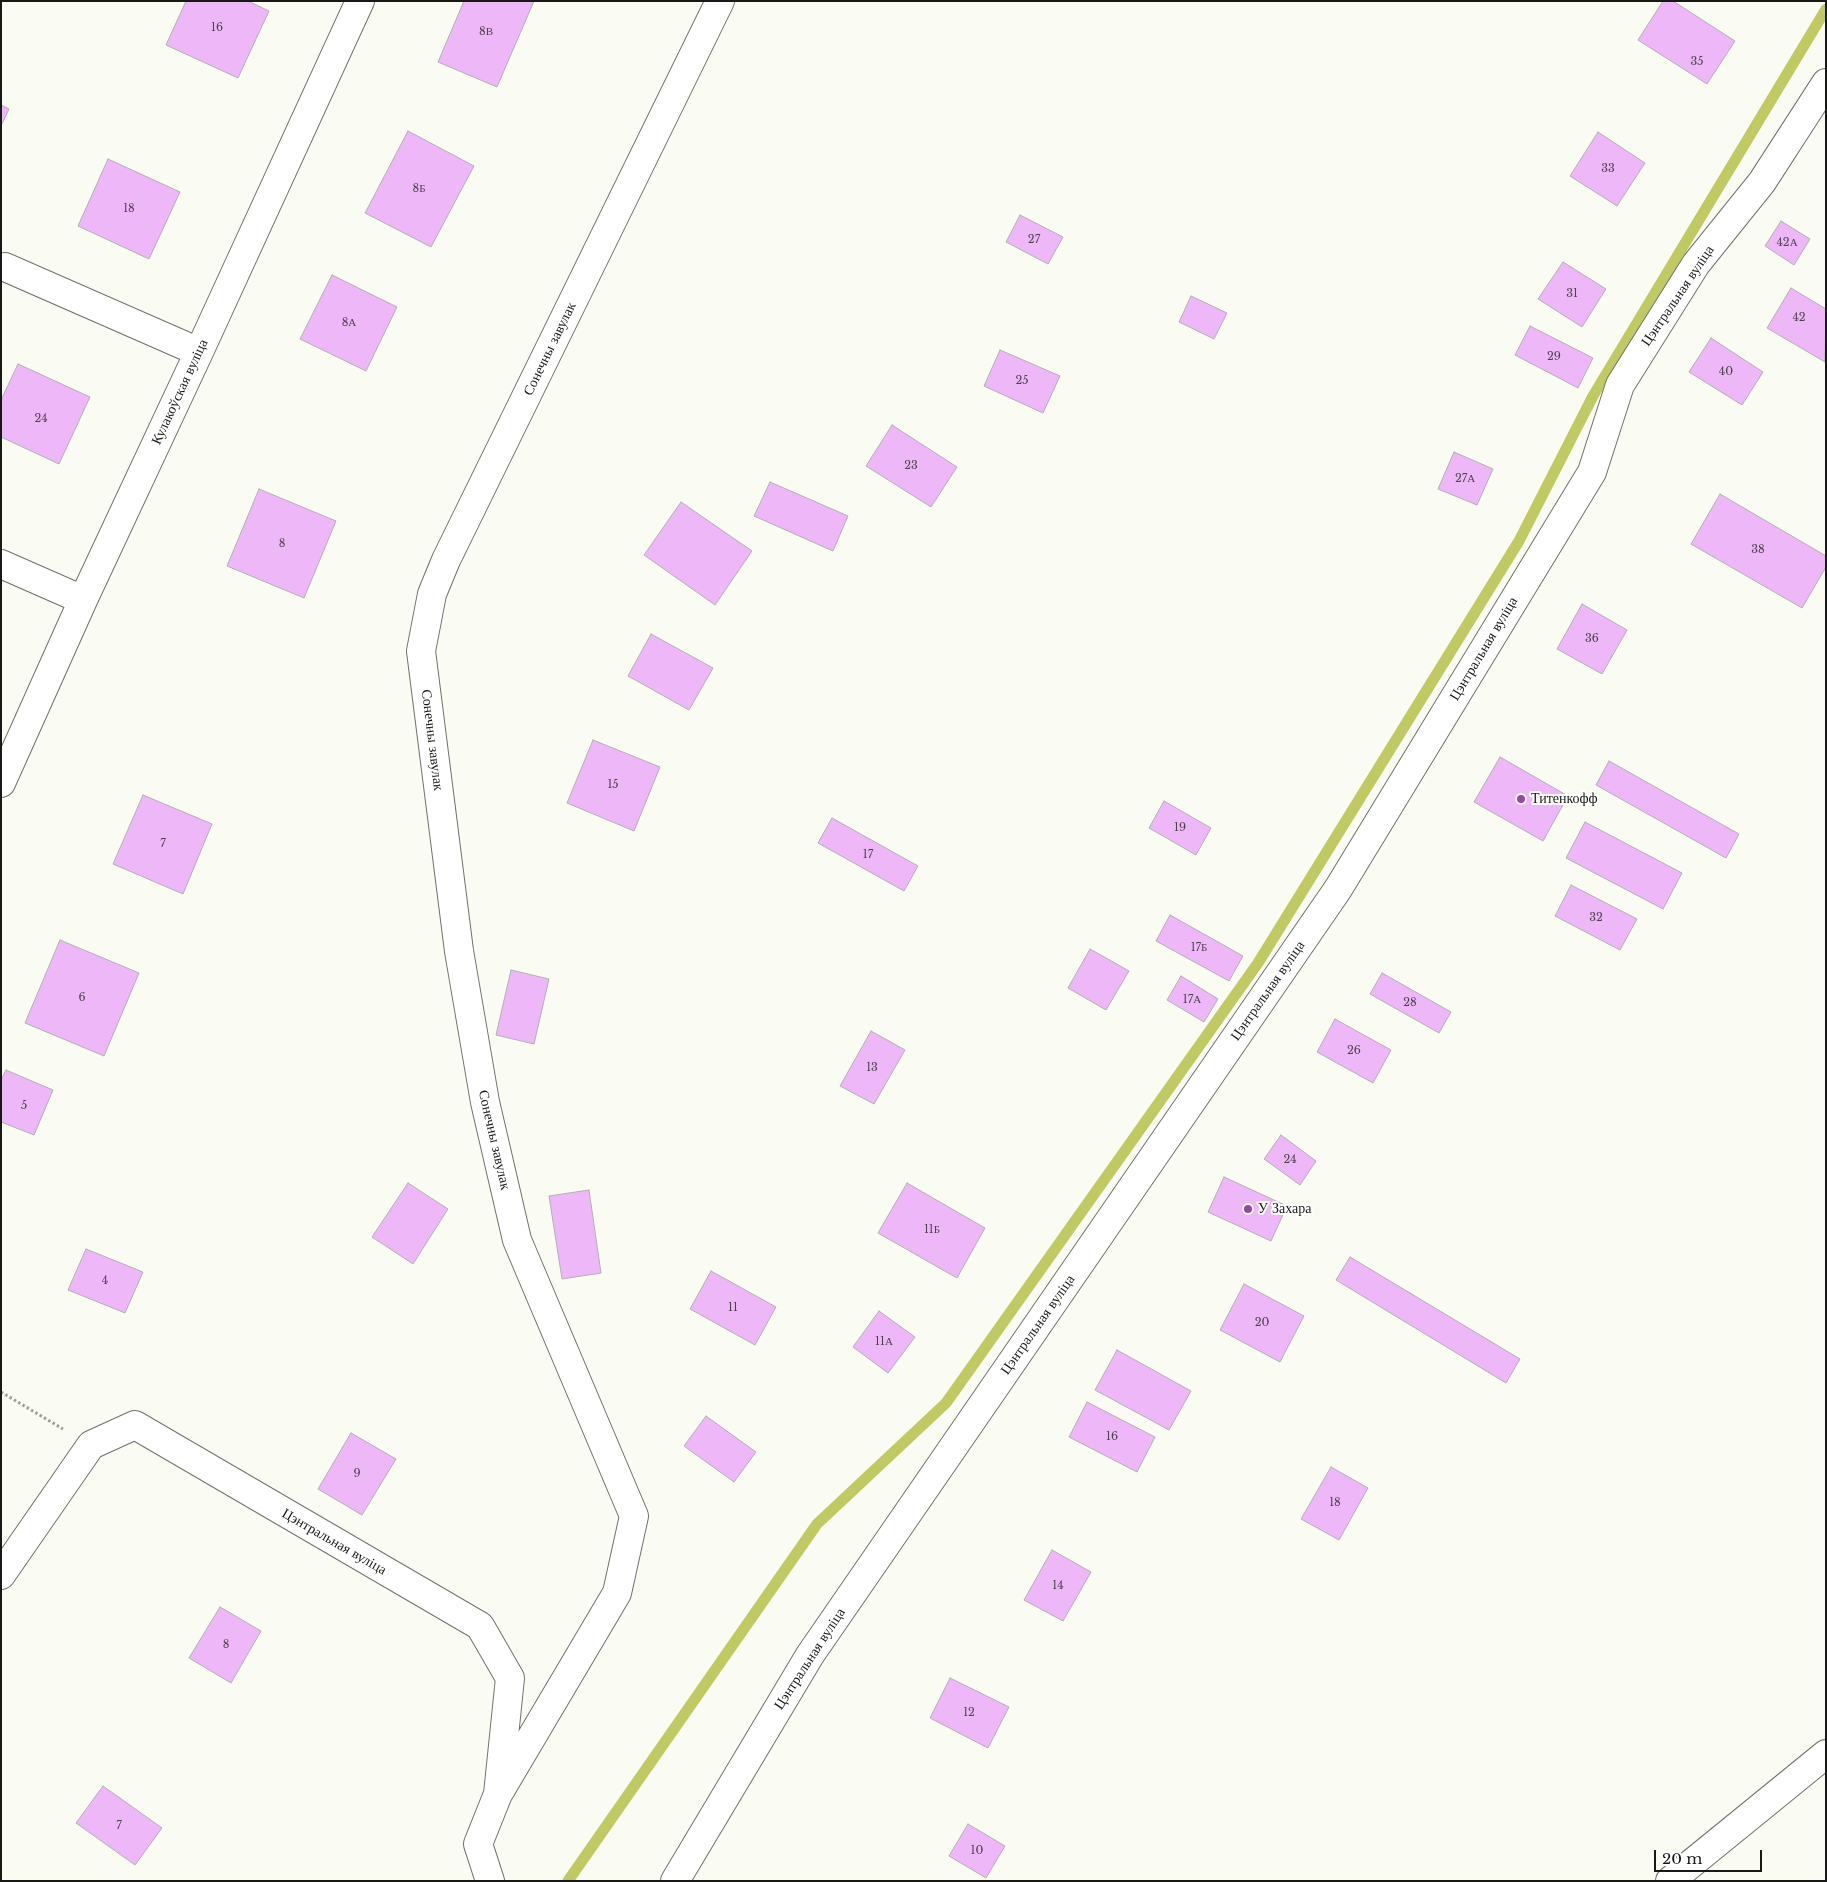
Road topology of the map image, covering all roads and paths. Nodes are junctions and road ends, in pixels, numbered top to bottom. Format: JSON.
{"nodes":[{"id":1,"x":360,"y":1,"type":"edge"},
{"id":2,"x":720,"y":1,"type":"edge"},
{"id":3,"x":1826,"y":83,"type":"edge"},
{"id":4,"x":5,"y":267,"type":"dead end"},
{"id":5,"x":200,"y":352,"type":"junction"},
{"id":6,"x":1,"y":564,"type":"edge"},
{"id":7,"x":83,"y":600,"type":"junction"},
{"id":8,"x":1,"y":783,"type":"edge"},
{"id":9,"x":1,"y":1392,"type":"edge"},
{"id":10,"x":91,"y":1445,"type":"junction"},
{"id":11,"x":1,"y":1575,"type":"edge"},
{"id":12,"x":1826,"y":1754,"type":"edge"},
{"id":13,"x":498,"y":1794,"type":"junction"},
{"id":14,"x":490,"y":1881,"type":"edge"},
{"id":15,"x":675,"y":1881,"type":"edge"},
{"id":16,"x":1670,"y":1881,"type":"edge"}],
"edges":[{"from":1,"to":5,"type":"street","name":"Кулакоўская вуліца"},
{"from":2,"to":13,"type":"street","name":"Сонечны завулак"},
{"from":3,"to":15,"type":"street","name":"Цэнтральная вуліца"},
{"from":4,"to":5,"type":"street"},
{"from":5,"to":7,"type":"street","name":"Кулакоўская вуліца"},
{"from":6,"to":7,"type":"street"},
{"from":7,"to":8,"type":"street","name":"Кулакоўская вуліца"},
{"from":9,"to":10,"type":"path"},
{"from":10,"to":11,"type":"street"},
{"from":10,"to":13,"type":"street","name":"Цэнтральная вуліца"},
{"from":12,"to":16,"type":"street"},
{"from":13,"to":14,"type":"street","name":"Цэнтральная вуліца"}]}
